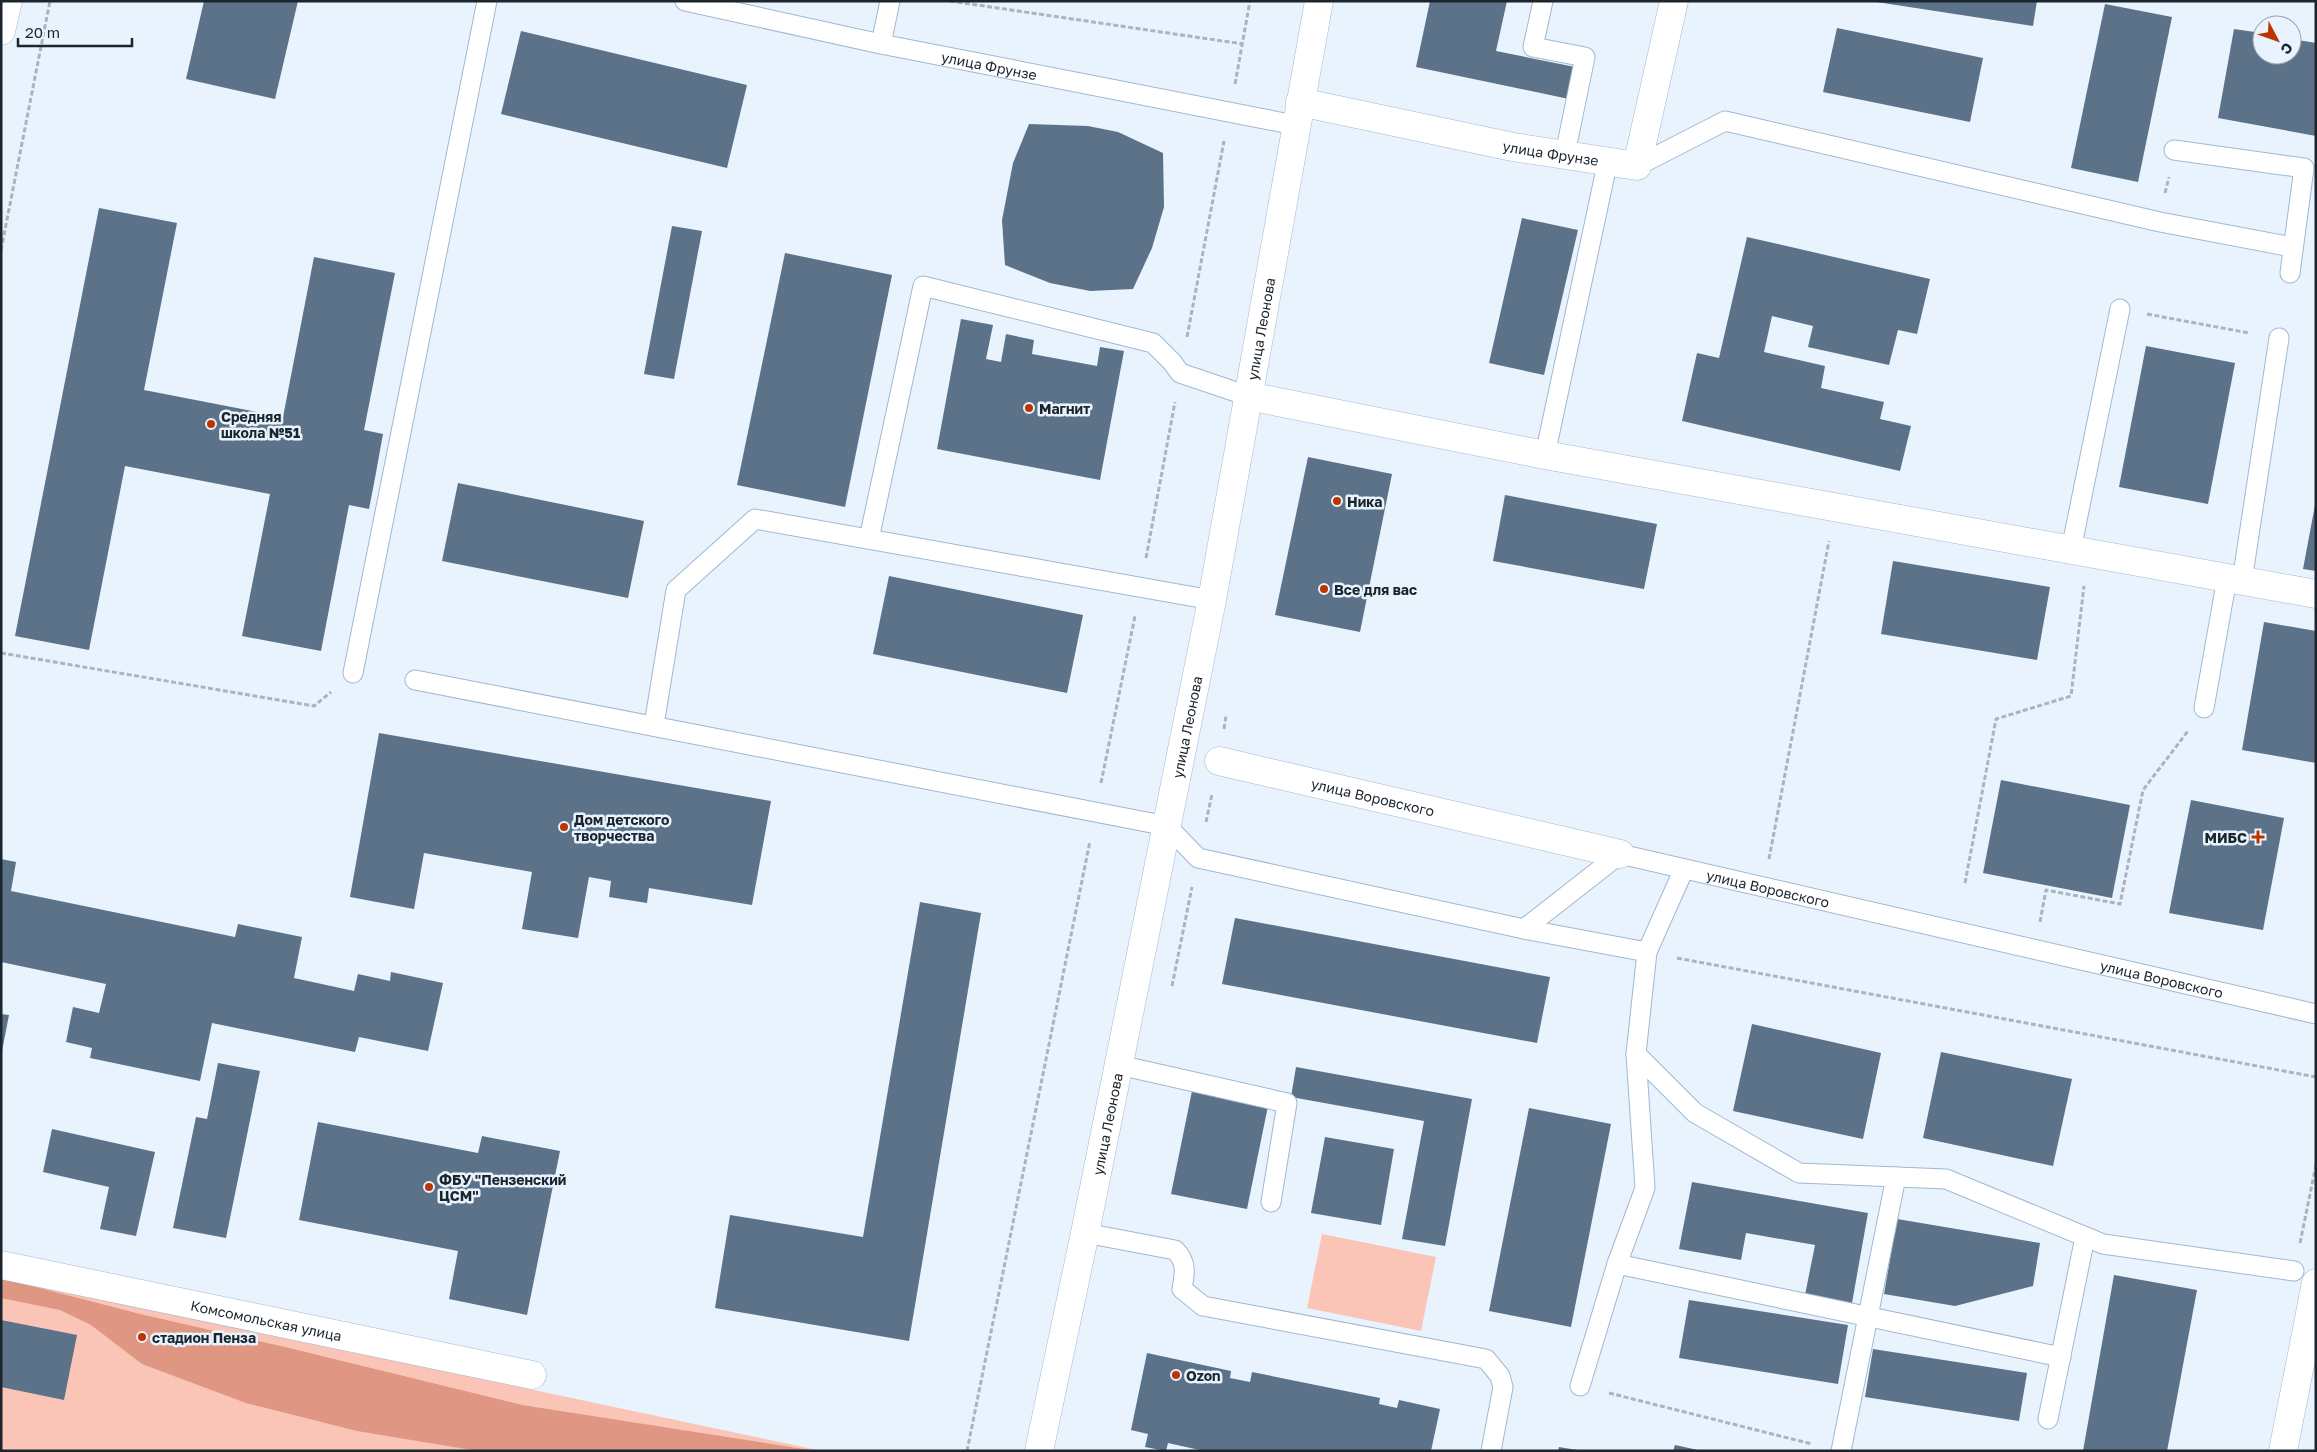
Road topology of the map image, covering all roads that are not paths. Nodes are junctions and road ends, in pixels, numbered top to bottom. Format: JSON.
{"nodes":[{"id":1,"x":8,"y":1,"type":"edge"},
{"id":2,"x":486,"y":1,"type":"edge"},
{"id":3,"x":685,"y":1,"type":"edge"},
{"id":4,"x":890,"y":1,"type":"edge"},
{"id":5,"x":1318,"y":1,"type":"edge"},
{"id":6,"x":1543,"y":1,"type":"edge"},
{"id":7,"x":1674,"y":1,"type":"edge"},
{"id":8,"x":1,"y":31,"type":"edge"},
{"id":9,"x":881,"y":44,"type":"junction"},
{"id":10,"x":1297,"y":114,"type":"junction"},
{"id":11,"x":2174,"y":150,"type":"road end"},
{"id":12,"x":1565,"y":154,"type":"junction"},
{"id":13,"x":1608,"y":160,"type":"junction"},
{"id":14,"x":1638,"y":166,"type":"junction"},
{"id":15,"x":2292,"y":248,"type":"junction"},
{"id":16,"x":2290,"y":274,"type":"dead end"},
{"id":17,"x":2120,"y":309,"type":"road end"},
{"id":18,"x":2279,"y":338,"type":"road end"},
{"id":19,"x":1248,"y":396,"type":"junction"},
{"id":20,"x":1545,"y":455,"type":"junction"},
{"id":21,"x":868,"y":539,"type":"junction"},
{"id":22,"x":2080,"y":552,"type":"junction"},
{"id":23,"x":2234,"y":579,"type":"junction"},
{"id":24,"x":2316,"y":594,"type":"edge"},
{"id":25,"x":1212,"y":600,"type":"junction"},
{"id":26,"x":353,"y":673,"type":"road end"},
{"id":27,"x":415,"y":680,"type":"dead end"},
{"id":28,"x":2204,"y":708,"type":"road end"},
{"id":29,"x":654,"y":725,"type":"junction"},
{"id":30,"x":1219,"y":761,"type":"dead end"},
{"id":31,"x":1167,"y":826,"type":"junction"},
{"id":32,"x":1620,"y":854,"type":"junction"},
{"id":33,"x":1684,"y":869,"type":"junction"},
{"id":34,"x":1524,"y":929,"type":"junction"},
{"id":35,"x":1647,"y":952,"type":"junction"},
{"id":36,"x":2316,"y":1014,"type":"edge"},
{"id":37,"x":1636,"y":1054,"type":"junction"},
{"id":38,"x":1118,"y":1065,"type":"junction"},
{"id":39,"x":1896,"y":1177,"type":"junction"},
{"id":40,"x":1272,"y":1202,"type":"dead end"},
{"id":41,"x":1085,"y":1233,"type":"junction"},
{"id":42,"x":2086,"y":1237,"type":"junction"},
{"id":43,"x":1617,"y":1264,"type":"junction"},
{"id":44,"x":1,"y":1265,"type":"edge"},
{"id":45,"x":2305,"y":1277,"type":"edge"},
{"id":46,"x":1868,"y":1316,"type":"junction"},
{"id":47,"x":2060,"y":1356,"type":"junction"},
{"id":48,"x":532,"y":1375,"type":"dead end"},
{"id":49,"x":1580,"y":1386,"type":"road end"},
{"id":50,"x":2048,"y":1418,"type":"dead end"},
{"id":51,"x":1039,"y":1451,"type":"edge"},
{"id":52,"x":1491,"y":1451,"type":"edge"},
{"id":53,"x":1841,"y":1451,"type":"edge"},
{"id":54,"x":2283,"y":1451,"type":"edge"}],
"edges":[{"from":1,"to":8,"type":"street"},
{"from":2,"to":26,"type":"lane"},
{"from":3,"to":9,"type":"lane","name":"улица Фрунзе"},
{"from":4,"to":9,"type":"lane"},
{"from":5,"to":10,"type":"street","name":"улица Леонова"},
{"from":6,"to":12,"type":"lane"},
{"from":7,"to":14,"type":"street"},
{"from":9,"to":10,"type":"lane","name":"улица Фрунзе"},
{"from":10,"to":12,"type":"street","name":"улица Фрунзе"},
{"from":10,"to":19,"type":"street","name":"улица Леонова"},
{"from":11,"to":15,"type":"lane"},
{"from":12,"to":13,"type":"street","name":"улица Фрунзе"},
{"from":13,"to":14,"type":"street","name":"улица Фрунзе"},
{"from":13,"to":20,"type":"lane"},
{"from":14,"to":15,"type":"lane"},
{"from":15,"to":16,"type":"lane"},
{"from":17,"to":22,"type":"lane"},
{"from":18,"to":23,"type":"lane"},
{"from":19,"to":20,"type":"street"},
{"from":19,"to":21,"type":"lane"},
{"from":19,"to":25,"type":"street","name":"улица Леонова"},
{"from":20,"to":22,"type":"street"},
{"from":21,"to":25,"type":"lane"},
{"from":21,"to":29,"type":"lane"},
{"from":22,"to":23,"type":"street"},
{"from":23,"to":24,"type":"street"},
{"from":23,"to":28,"type":"lane"},
{"from":25,"to":31,"type":"street","name":"улица Леонова"},
{"from":27,"to":29,"type":"lane"},
{"from":29,"to":31,"type":"lane"},
{"from":30,"to":32,"type":"street","name":"улица Воровского"},
{"from":31,"to":34,"type":"lane"},
{"from":31,"to":38,"type":"street","name":"улица Леонова"},
{"from":32,"to":33,"type":"lane","name":"улица Воровского"},
{"from":32,"to":34,"type":"lane"},
{"from":33,"to":35,"type":"lane"},
{"from":33,"to":36,"type":"lane","name":"улица Воровского"},
{"from":34,"to":35,"type":"lane"},
{"from":35,"to":37,"type":"lane"},
{"from":37,"to":39,"type":"lane"},
{"from":37,"to":43,"type":"lane"},
{"from":38,"to":40,"type":"lane"},
{"from":38,"to":41,"type":"street","name":"улица Леонова"},
{"from":39,"to":42,"type":"lane"},
{"from":39,"to":46,"type":"lane"},
{"from":41,"to":51,"type":"street","name":"улица Леонова"},
{"from":41,"to":52,"type":"lane"},
{"from":42,"to":45,"type":"lane"},
{"from":42,"to":47,"type":"lane"},
{"from":43,"to":46,"type":"lane"},
{"from":43,"to":49,"type":"lane"},
{"from":44,"to":48,"type":"street","name":"Комсомольская улица"},
{"from":45,"to":54,"type":"street"},
{"from":46,"to":47,"type":"lane"},
{"from":46,"to":53,"type":"lane"},
{"from":47,"to":50,"type":"lane"}]}
